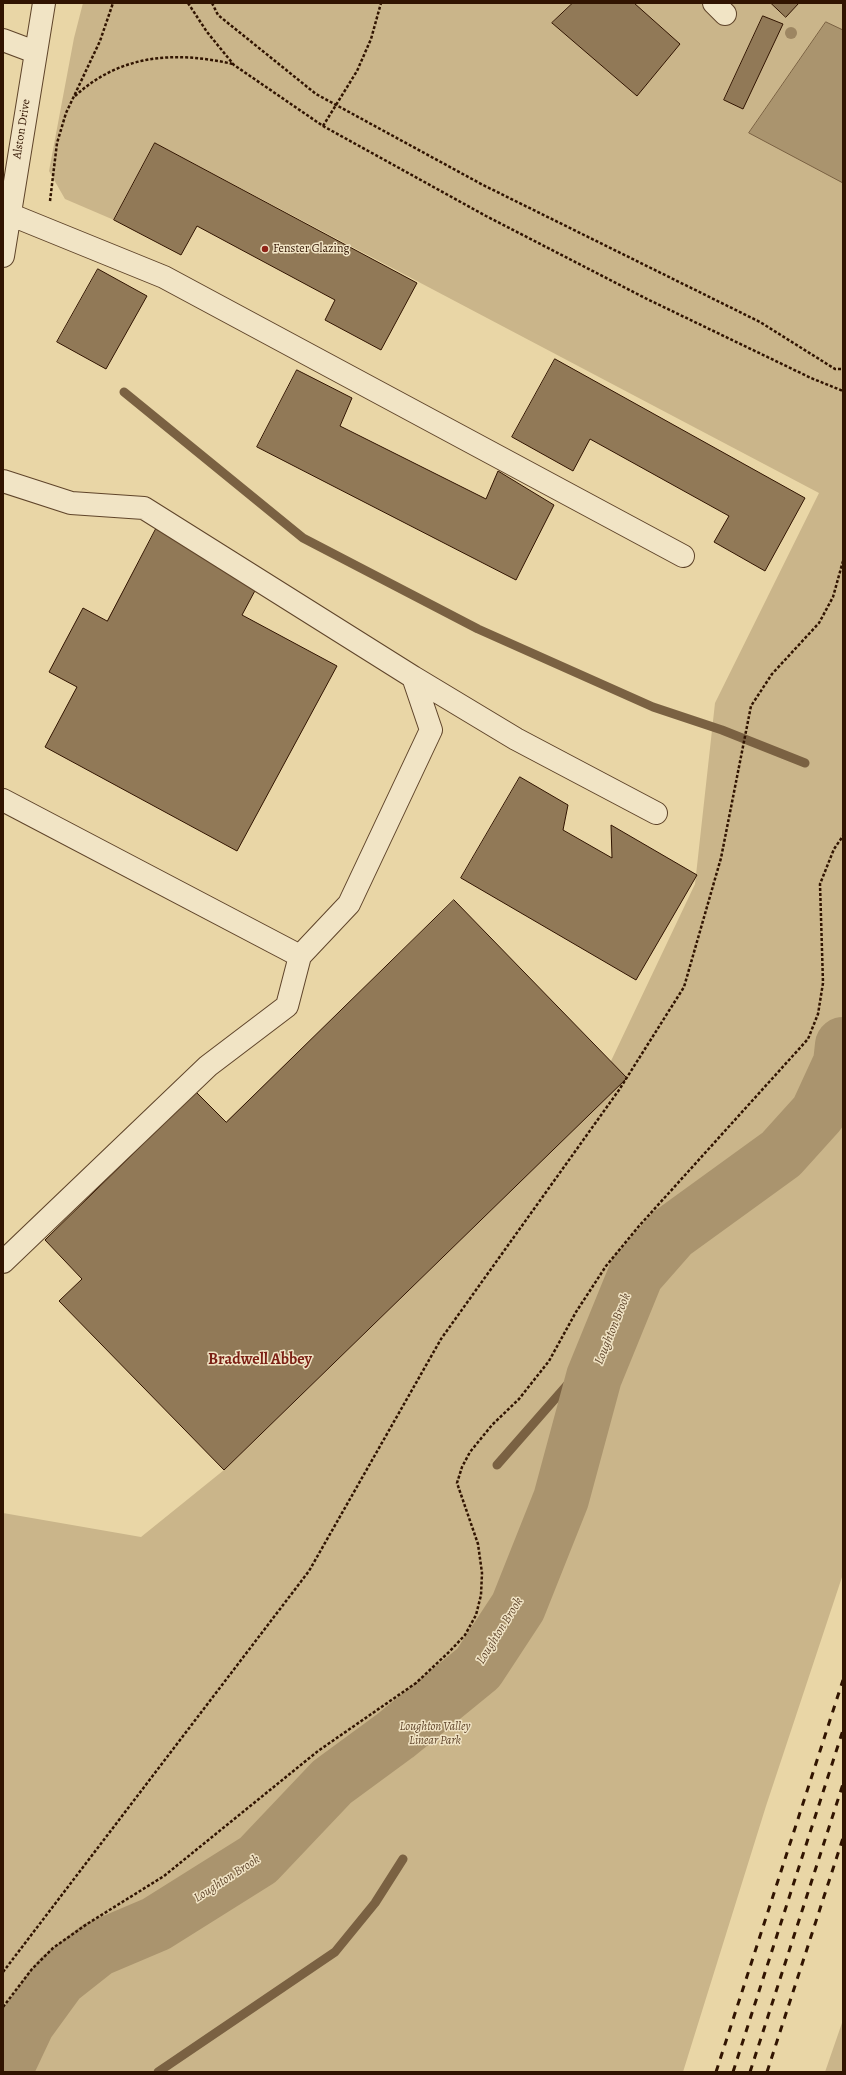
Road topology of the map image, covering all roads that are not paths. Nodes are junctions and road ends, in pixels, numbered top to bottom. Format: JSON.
{"nodes":[{"id":1,"x":44,"y":3,"type":"edge"},
{"id":2,"x":3,"y":40,"type":"edge"},
{"id":3,"x":35,"y":52,"type":"junction"},
{"id":4,"x":9,"y":214,"type":"junction"},
{"id":5,"x":3,"y":256,"type":"edge"},
{"id":6,"x":3,"y":481,"type":"edge"},
{"id":7,"x":683,"y":556,"type":"dead end"},
{"id":8,"x":413,"y":677,"type":"junction"},
{"id":9,"x":3,"y":800,"type":"edge"},
{"id":10,"x":656,"y":813,"type":"dead end"},
{"id":11,"x":300,"y":956,"type":"junction"},
{"id":12,"x":3,"y":1262,"type":"edge"}],
"edges":[{"from":1,"to":3,"type":"street","name":"Alston Drive"},
{"from":2,"to":3,"type":"street"},
{"from":3,"to":4,"type":"street","name":"Alston Drive"},
{"from":4,"to":5,"type":"street","name":"Alston Drive"},
{"from":4,"to":7,"type":"street"},
{"from":6,"to":8,"type":"street"},
{"from":8,"to":10,"type":"street"},
{"from":8,"to":11,"type":"street"},
{"from":9,"to":11,"type":"street"},
{"from":11,"to":12,"type":"street"}]}
